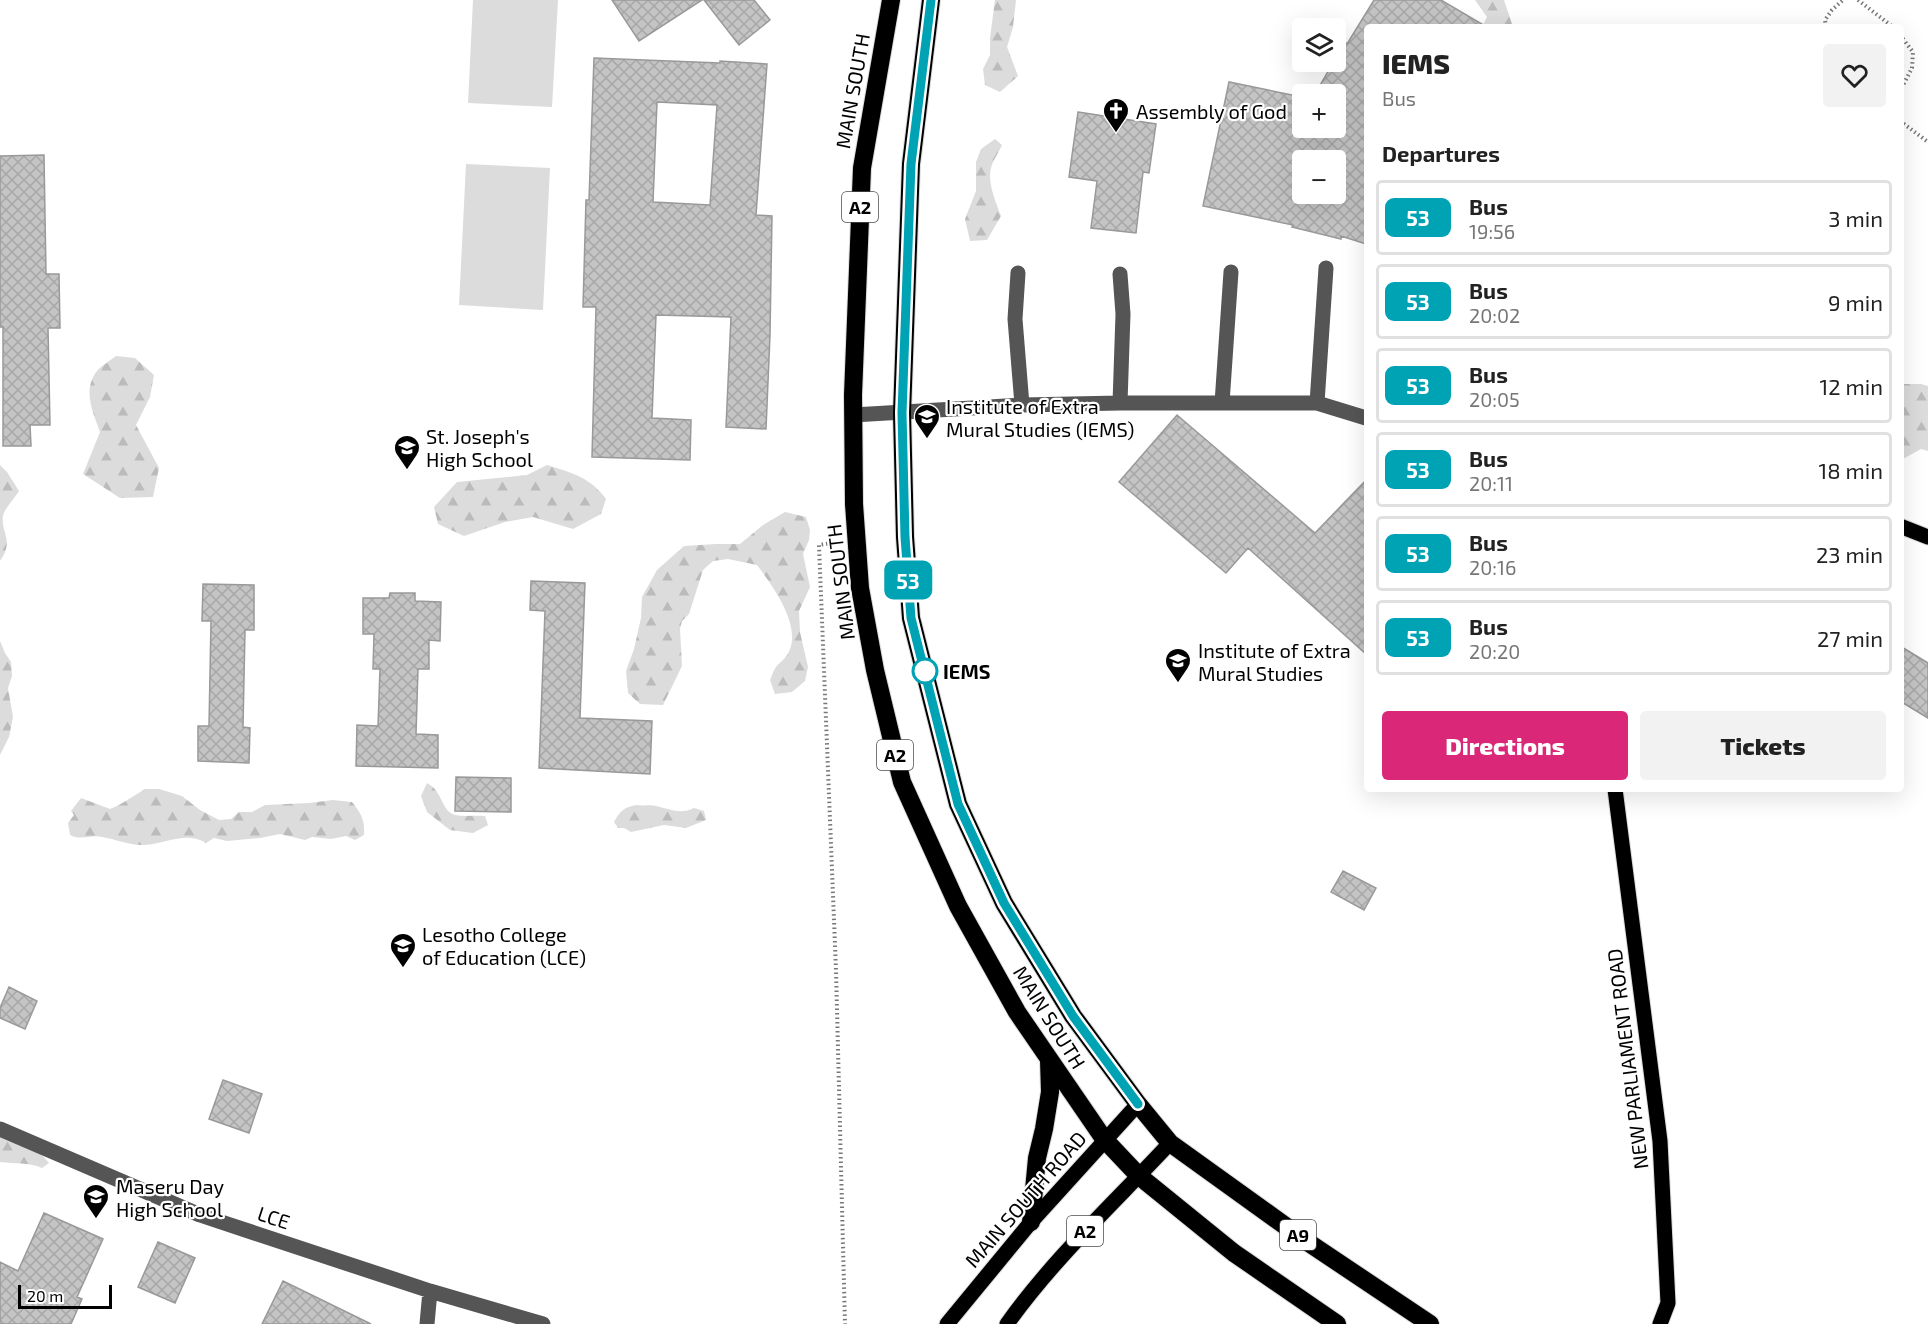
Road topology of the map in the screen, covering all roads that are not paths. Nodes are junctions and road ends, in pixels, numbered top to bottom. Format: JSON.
{"nodes":[{"id":1,"x":891,"y":0,"type":"edge"},
{"id":2,"x":931,"y":0,"type":"edge"},
{"id":3,"x":1326,"y":268,"type":"dead end"},
{"id":4,"x":1231,"y":272,"type":"dead end"},
{"id":5,"x":1018,"y":273,"type":"dead end"},
{"id":6,"x":1120,"y":274,"type":"dead end"},
{"id":7,"x":1120,"y":403,"type":"junction"},
{"id":8,"x":1222,"y":403,"type":"junction"},
{"id":9,"x":1317,"y":403,"type":"junction"},
{"id":10,"x":1022,"y":405,"type":"junction"},
{"id":11,"x":902,"y":413,"type":"junction"},
{"id":12,"x":853,"y":416,"type":"junction"},
{"id":13,"x":1364,"y":417,"type":"edge"},
{"id":14,"x":1904,"y":528,"type":"edge"},
{"id":15,"x":1928,"y":537,"type":"edge"},
{"id":16,"x":1615,"y":792,"type":"edge"},
{"id":17,"x":1049,"y":1060,"type":"junction"},
{"id":18,"x":1138,"y":1104,"type":"junction"},
{"id":19,"x":0,"y":1129,"type":"edge"},
{"id":20,"x":1104,"y":1139,"type":"junction"},
{"id":21,"x":1170,"y":1143,"type":"junction"},
{"id":22,"x":1139,"y":1176,"type":"junction"},
{"id":23,"x":1031,"y":1222,"type":"junction"},
{"id":24,"x":430,"y":1291,"type":"junction"},
{"id":25,"x":427,"y":1324,"type":"edge"},
{"id":26,"x":543,"y":1324,"type":"edge"},
{"id":27,"x":947,"y":1324,"type":"edge"},
{"id":28,"x":1007,"y":1324,"type":"edge"},
{"id":29,"x":1337,"y":1324,"type":"edge"},
{"id":30,"x":1430,"y":1324,"type":"edge"},
{"id":31,"x":1660,"y":1324,"type":"edge"}],
"edges":[{"from":1,"to":12,"type":"highway","name":"MAIN SOUTH","number":"A2"},
{"from":2,"to":11,"type":"highway","name":"MAIN SOUTH","number":"A2"},
{"from":3,"to":9,"type":"street"},
{"from":4,"to":8,"type":"street"},
{"from":5,"to":10,"type":"street"},
{"from":6,"to":7,"type":"street"},
{"from":7,"to":8,"type":"street"},
{"from":7,"to":10,"type":"street"},
{"from":8,"to":9,"type":"street"},
{"from":9,"to":13,"type":"street"},
{"from":10,"to":11,"type":"street"},
{"from":11,"to":12,"type":"street"},
{"from":11,"to":18,"type":"highway","name":"MAIN SOUTH","number":"A2"},
{"from":12,"to":17,"type":"highway","name":"MAIN SOUTH","number":"A2"},
{"from":14,"to":15,"type":"main road"},
{"from":16,"to":31,"type":"main road","name":"NEW PARLIAMENT ROAD"},
{"from":17,"to":20,"type":"highway","name":"MAIN SOUTH","number":"A2"},
{"from":17,"to":23,"type":"highway"},
{"from":18,"to":20,"type":"main road","name":"MAIN SOUTH ROAD","number":"A2"},
{"from":18,"to":21,"type":"highway","number":"A9"},
{"from":19,"to":24,"type":"street","name":"LCE"},
{"from":20,"to":22,"type":"highway","number":"A9"},
{"from":20,"to":23,"type":"main road","name":"MAIN SOUTH ROAD","number":"A2"},
{"from":21,"to":22,"type":"main road","number":"A2"},
{"from":21,"to":30,"type":"highway","number":"A9"},
{"from":22,"to":28,"type":"main road","number":"A2"},
{"from":22,"to":29,"type":"highway","number":"A9"},
{"from":23,"to":27,"type":"main road","name":"MAIN SOUTH ROAD","number":"A2"},
{"from":24,"to":25,"type":"street"},
{"from":24,"to":26,"type":"street","name":"LCE"}]}
